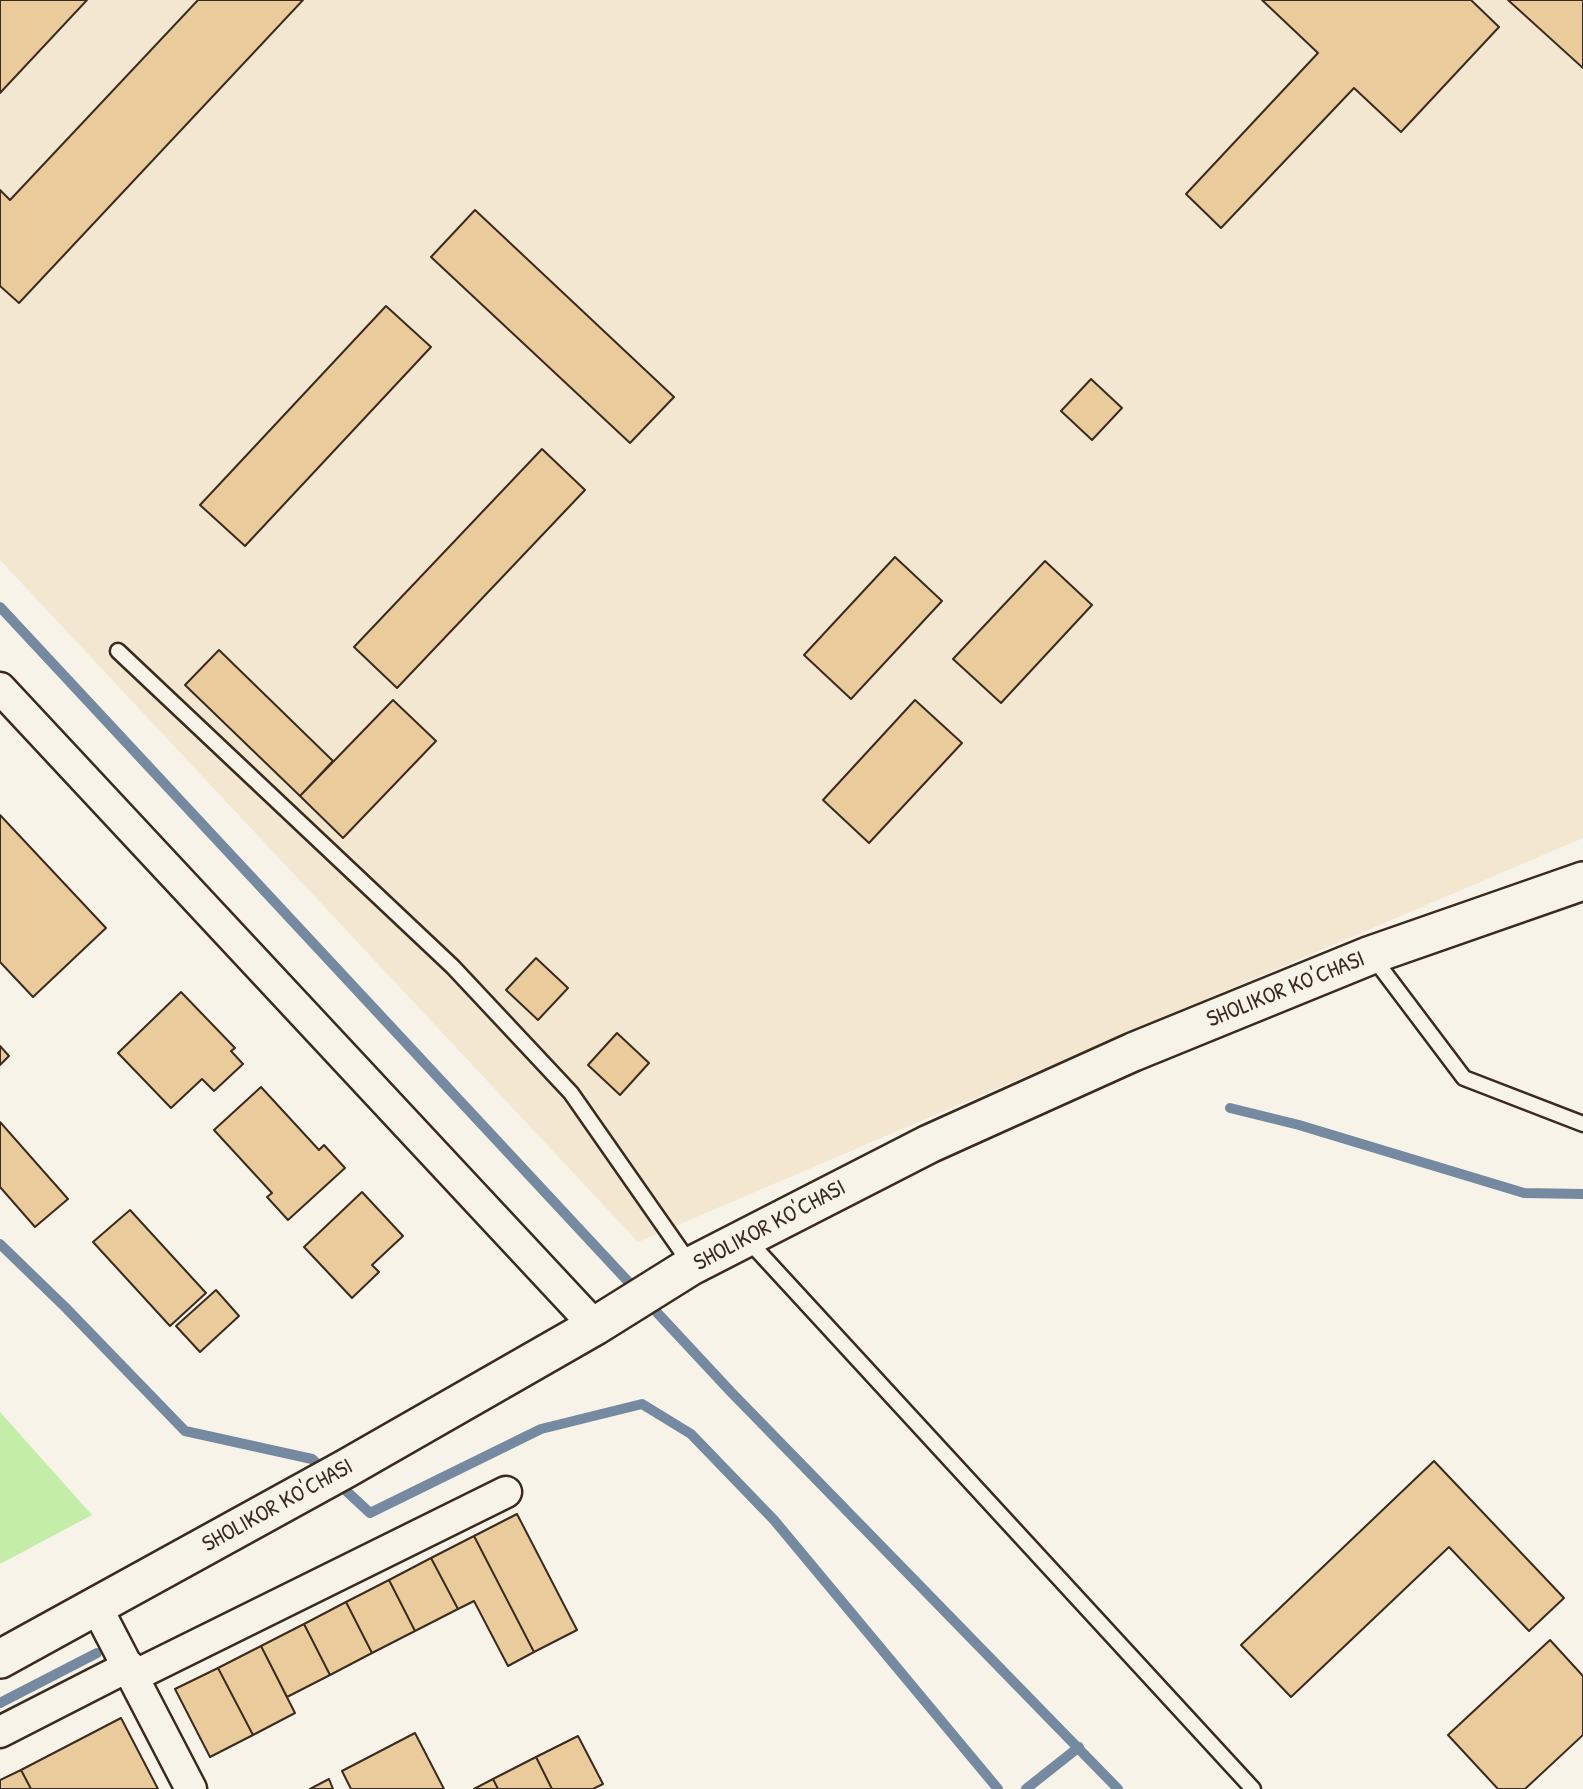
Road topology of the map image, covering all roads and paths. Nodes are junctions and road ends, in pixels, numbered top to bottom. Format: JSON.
{"nodes":[{"id":1,"x":118,"y":651,"type":"dead end"},
{"id":2,"x":0,"y":688,"type":"edge"},
{"id":3,"x":1583,"y":881,"type":"edge"},
{"id":4,"x":1371,"y":955,"type":"junction"},
{"id":5,"x":1583,"y":1124,"type":"edge"},
{"id":6,"x":745,"y":1237,"type":"junction"},
{"id":7,"x":691,"y":1266,"type":"junction"},
{"id":8,"x":595,"y":1326,"type":"junction"},
{"id":9,"x":506,"y":1492,"type":"dead end"},
{"id":10,"x":96,"y":1606,"type":"junction"},
{"id":11,"x":0,"y":1659,"type":"edge"},
{"id":12,"x":131,"y":1671,"type":"junction"},
{"id":13,"x":0,"y":1732,"type":"edge"},
{"id":14,"x":191,"y":1789,"type":"edge"},
{"id":15,"x":1253,"y":1789,"type":"edge"}],
"edges":[{"from":1,"to":7,"type":"lane"},
{"from":2,"to":8,"type":"street"},
{"from":3,"to":4,"type":"street","name":"SHOLIKOR KO'CHASI"},
{"from":4,"to":5,"type":"lane"},
{"from":4,"to":6,"type":"street","name":"SHOLIKOR KO'CHASI"},
{"from":6,"to":7,"type":"street","name":"SHOLIKOR KO'CHASI"},
{"from":6,"to":15,"type":"lane"},
{"from":7,"to":8,"type":"street","name":"SHOLIKOR KO'CHASI"},
{"from":8,"to":10,"type":"street","name":"SHOLIKOR KO'CHASI"},
{"from":9,"to":12,"type":"street"},
{"from":10,"to":11,"type":"street","name":"SHOLIKOR KO'CHASI"},
{"from":10,"to":12,"type":"street"},
{"from":12,"to":13,"type":"street"},
{"from":12,"to":14,"type":"street"}]}
